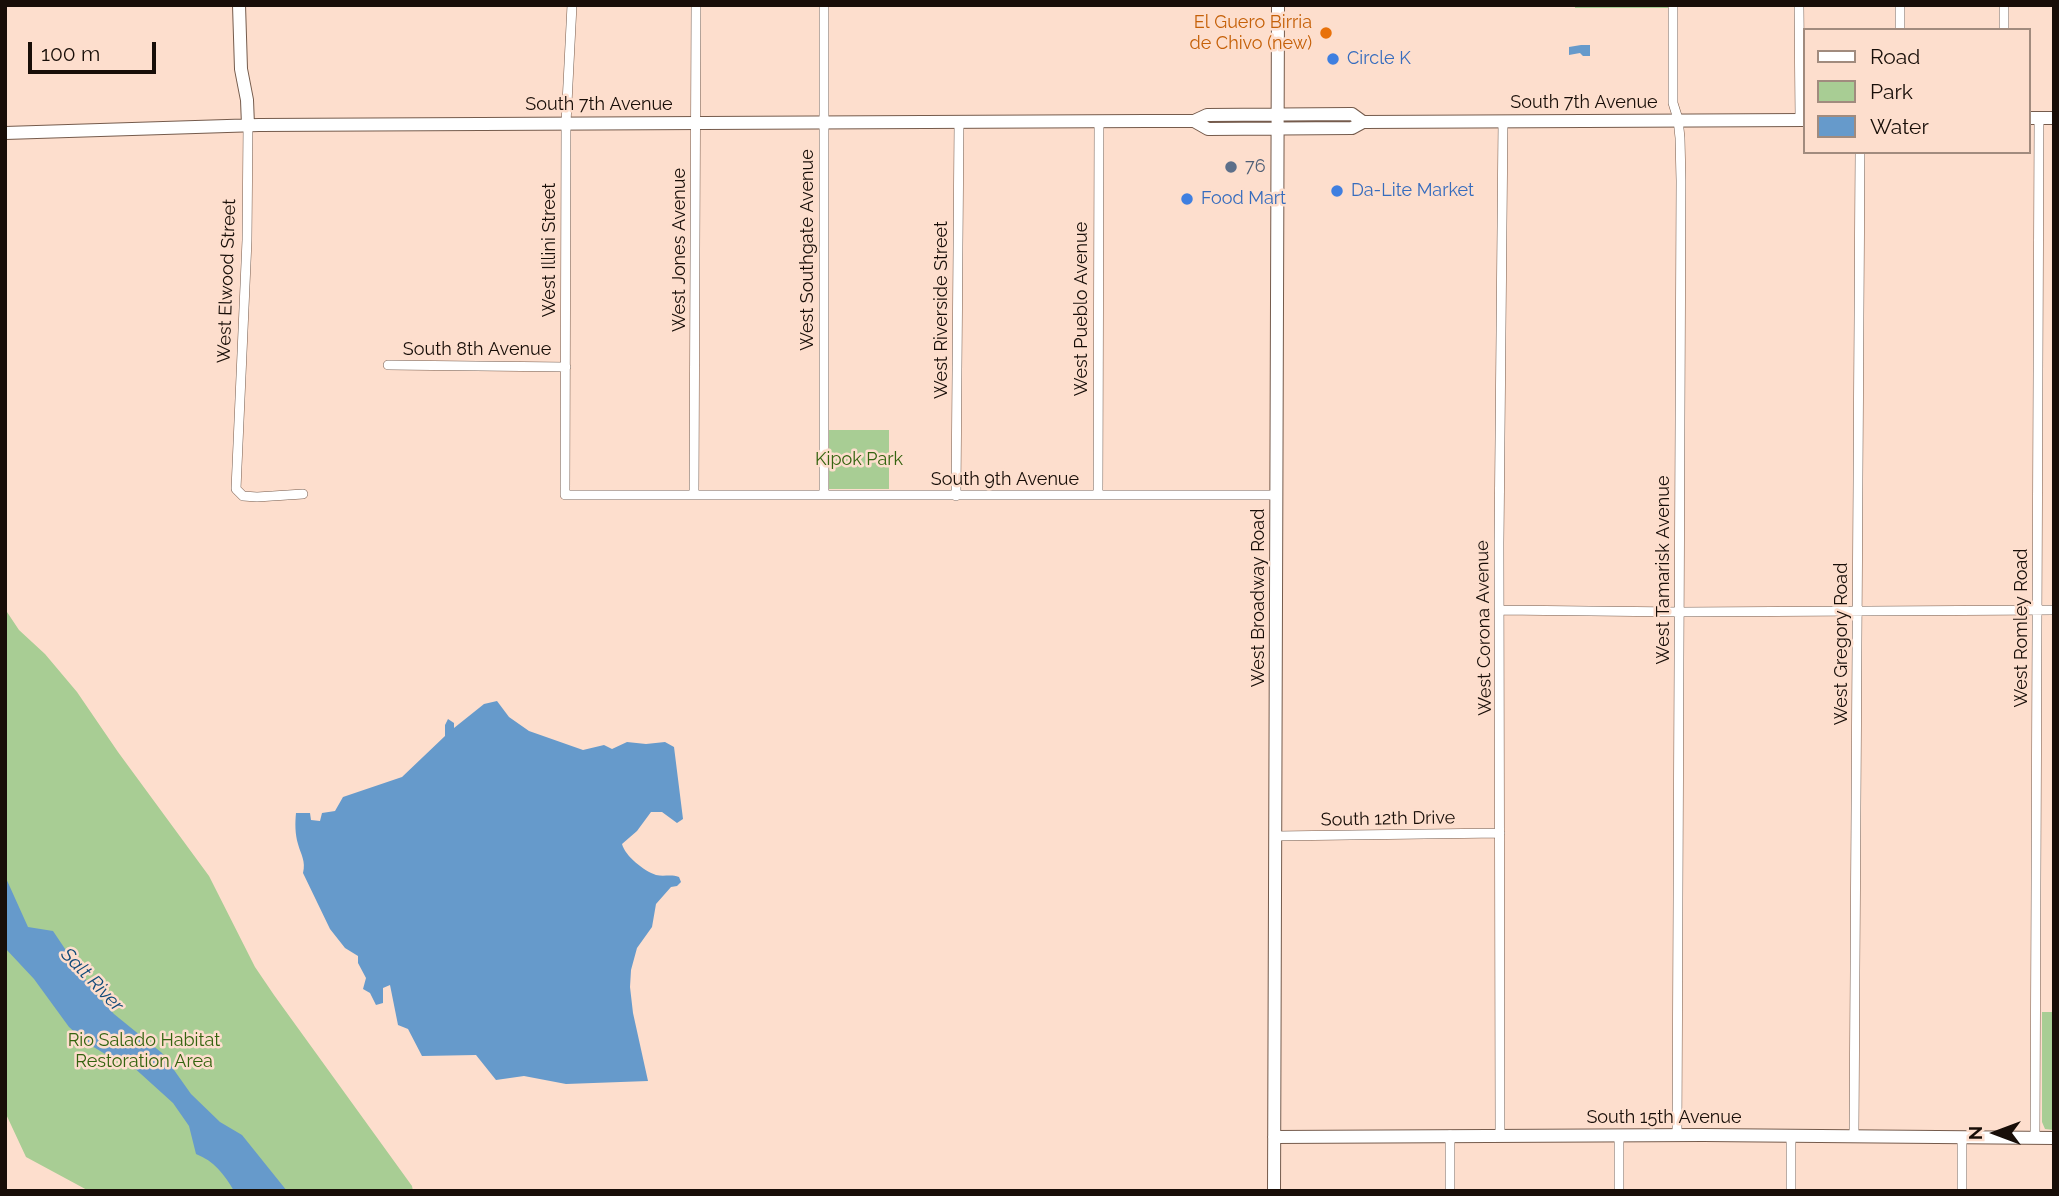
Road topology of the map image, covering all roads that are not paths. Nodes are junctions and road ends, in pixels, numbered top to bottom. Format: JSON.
{"nodes":[{"id":1,"x":239,"y":5,"type":"edge"},
{"id":2,"x":572,"y":5,"type":"edge"},
{"id":3,"x":696,"y":5,"type":"edge"},
{"id":4,"x":824,"y":5,"type":"edge"},
{"id":5,"x":1278,"y":5,"type":"edge"},
{"id":6,"x":1673,"y":5,"type":"edge"},
{"id":7,"x":1800,"y":5,"type":"edge"},
{"id":8,"x":1900,"y":5,"type":"edge"},
{"id":9,"x":2004,"y":5,"type":"edge"},
{"id":10,"x":1900,"y":28,"type":"edge"},
{"id":11,"x":2004,"y":28,"type":"edge"},
{"id":12,"x":1278,"y":114,"type":"junction"},
{"id":13,"x":2034,"y":118,"type":"edge"},
{"id":14,"x":2054,"y":118,"type":"edge"},
{"id":15,"x":1678,"y":119,"type":"junction"},
{"id":16,"x":1803,"y":120,"type":"edge"},
{"id":17,"x":1194,"y":121,"type":"junction"},
{"id":18,"x":1503,"y":121,"type":"junction"},
{"id":19,"x":1099,"y":122,"type":"junction"},
{"id":20,"x":1363,"y":122,"type":"junction"},
{"id":21,"x":566,"y":123,"type":"junction"},
{"id":22,"x":696,"y":123,"type":"junction"},
{"id":23,"x":824,"y":123,"type":"junction"},
{"id":24,"x":959,"y":123,"type":"junction"},
{"id":25,"x":248,"y":125,"type":"junction"},
{"id":26,"x":1278,"y":128,"type":"junction"},
{"id":27,"x":5,"y":133,"type":"edge"},
{"id":28,"x":1860,"y":154,"type":"edge"},
{"id":29,"x":388,"y":365,"type":"dead end"},
{"id":30,"x":566,"y":367,"type":"junction"},
{"id":31,"x":303,"y":494,"type":"dead end"},
{"id":32,"x":565,"y":495,"type":"joint"},
{"id":33,"x":694,"y":495,"type":"junction"},
{"id":34,"x":824,"y":495,"type":"junction"},
{"id":35,"x":1098,"y":495,"type":"junction"},
{"id":36,"x":1277,"y":495,"type":"junction"},
{"id":37,"x":956,"y":496,"type":"junction"},
{"id":38,"x":1500,"y":610,"type":"junction"},
{"id":39,"x":1858,"y":610,"type":"junction"},
{"id":40,"x":2037,"y":610,"type":"junction"},
{"id":41,"x":2054,"y":610,"type":"edge"},
{"id":42,"x":1680,"y":612,"type":"junction"},
{"id":43,"x":1500,"y":833,"type":"junction"},
{"id":44,"x":1276,"y":836,"type":"junction"},
{"id":45,"x":1450,"y":1135,"type":"junction"},
{"id":46,"x":1500,"y":1135,"type":"junction"},
{"id":47,"x":1677,"y":1135,"type":"junction"},
{"id":48,"x":1854,"y":1135,"type":"junction"},
{"id":49,"x":1619,"y":1136,"type":"junction"},
{"id":50,"x":1274,"y":1137,"type":"junction"},
{"id":51,"x":1791,"y":1137,"type":"junction"},
{"id":52,"x":1962,"y":1137,"type":"junction"},
{"id":53,"x":2035,"y":1138,"type":"junction"},
{"id":54,"x":2054,"y":1138,"type":"edge"},
{"id":55,"x":1274,"y":1191,"type":"edge"},
{"id":56,"x":1450,"y":1191,"type":"edge"},
{"id":57,"x":1619,"y":1191,"type":"edge"},
{"id":58,"x":1791,"y":1191,"type":"edge"},
{"id":59,"x":1962,"y":1191,"type":"edge"}],
"edges":[{"from":1,"to":25,"type":"main road","name":"West Elwood Street"},
{"from":2,"to":21,"type":"street","name":"West Illini Street"},
{"from":3,"to":22,"type":"street","name":"West Jones Avenue"},
{"from":4,"to":23,"type":"street","name":"West Southgate Avenue"},
{"from":5,"to":12,"type":"main road","name":"West Broadway Road"},
{"from":6,"to":15,"type":"street","name":"West Tamarisk Avenue"},
{"from":7,"to":16,"type":"street"},
{"from":8,"to":10,"type":"street"},
{"from":9,"to":11,"type":"street"},
{"from":12,"to":17,"type":"main road","name":"South 7th Avenue"},
{"from":12,"to":20,"type":"main road","name":"South 7th Avenue"},
{"from":12,"to":26,"type":"main road","name":"West Broadway Road"},
{"from":13,"to":14,"type":"main road"},
{"from":13,"to":40,"type":"street","name":"West Romley Road"},
{"from":15,"to":16,"type":"main road","name":"South 7th Avenue"},
{"from":15,"to":18,"type":"main road","name":"South 7th Avenue"},
{"from":15,"to":42,"type":"street","name":"West Tamarisk Avenue"},
{"from":17,"to":19,"type":"main road","name":"South 7th Avenue"},
{"from":17,"to":26,"type":"main road","name":"South 7th Avenue"},
{"from":18,"to":20,"type":"main road","name":"South 7th Avenue"},
{"from":18,"to":38,"type":"street","name":"West Corona Avenue"},
{"from":19,"to":24,"type":"main road","name":"South 7th Avenue"},
{"from":19,"to":35,"type":"street","name":"West Pueblo Avenue"},
{"from":20,"to":26,"type":"main road","name":"South 7th Avenue"},
{"from":21,"to":22,"type":"main road","name":"South 7th Avenue"},
{"from":21,"to":25,"type":"main road","name":"South 7th Avenue"},
{"from":21,"to":30,"type":"street","name":"West Illini Street"},
{"from":22,"to":23,"type":"main road","name":"South 7th Avenue"},
{"from":22,"to":33,"type":"street","name":"West Jones Avenue"},
{"from":23,"to":24,"type":"main road","name":"South 7th Avenue"},
{"from":23,"to":34,"type":"street","name":"West Southgate Avenue"},
{"from":24,"to":37,"type":"street","name":"West Riverside Street"},
{"from":25,"to":27,"type":"main road","name":"South 7th Avenue"},
{"from":25,"to":31,"type":"street","name":"West Elwood Street"},
{"from":26,"to":36,"type":"main road","name":"West Broadway Road"},
{"from":28,"to":39,"type":"street","name":"West Gregory Road"},
{"from":29,"to":30,"type":"street","name":"South 8th Avenue"},
{"from":30,"to":32,"type":"street","name":"West Illini Street"},
{"from":32,"to":33,"type":"street","name":"South 9th Avenue"},
{"from":33,"to":34,"type":"street","name":"South 9th Avenue"},
{"from":34,"to":37,"type":"street","name":"South 9th Avenue"},
{"from":35,"to":36,"type":"street","name":"South 9th Avenue"},
{"from":35,"to":37,"type":"street","name":"South 9th Avenue"},
{"from":36,"to":44,"type":"main road","name":"West Broadway Road"},
{"from":38,"to":42,"type":"street"},
{"from":38,"to":43,"type":"street","name":"West Corona Avenue"},
{"from":39,"to":40,"type":"street"},
{"from":39,"to":42,"type":"street"},
{"from":39,"to":48,"type":"street","name":"West Gregory Road"},
{"from":40,"to":41,"type":"street"},
{"from":40,"to":53,"type":"street","name":"West Romley Road"},
{"from":42,"to":47,"type":"street","name":"West Tamarisk Avenue"},
{"from":43,"to":44,"type":"street","name":"South 12th Drive"},
{"from":43,"to":46,"type":"street","name":"West Corona Avenue"},
{"from":44,"to":50,"type":"main road","name":"West Broadway Road"},
{"from":45,"to":46,"type":"main road","name":"South 15th Avenue"},
{"from":45,"to":50,"type":"main road","name":"South 15th Avenue"},
{"from":45,"to":56,"type":"street"},
{"from":46,"to":49,"type":"main road","name":"South 15th Avenue"},
{"from":47,"to":49,"type":"main road","name":"South 15th Avenue"},
{"from":47,"to":51,"type":"main road","name":"South 15th Avenue"},
{"from":48,"to":51,"type":"main road","name":"South 15th Avenue"},
{"from":48,"to":52,"type":"main road","name":"South 15th Avenue"},
{"from":49,"to":57,"type":"street"},
{"from":50,"to":55,"type":"main road","name":"West Broadway Road"},
{"from":51,"to":58,"type":"street"},
{"from":52,"to":53,"type":"main road","name":"South 15th Avenue"},
{"from":52,"to":59,"type":"street"},
{"from":53,"to":54,"type":"main road","name":"South 15th Avenue"}]}
